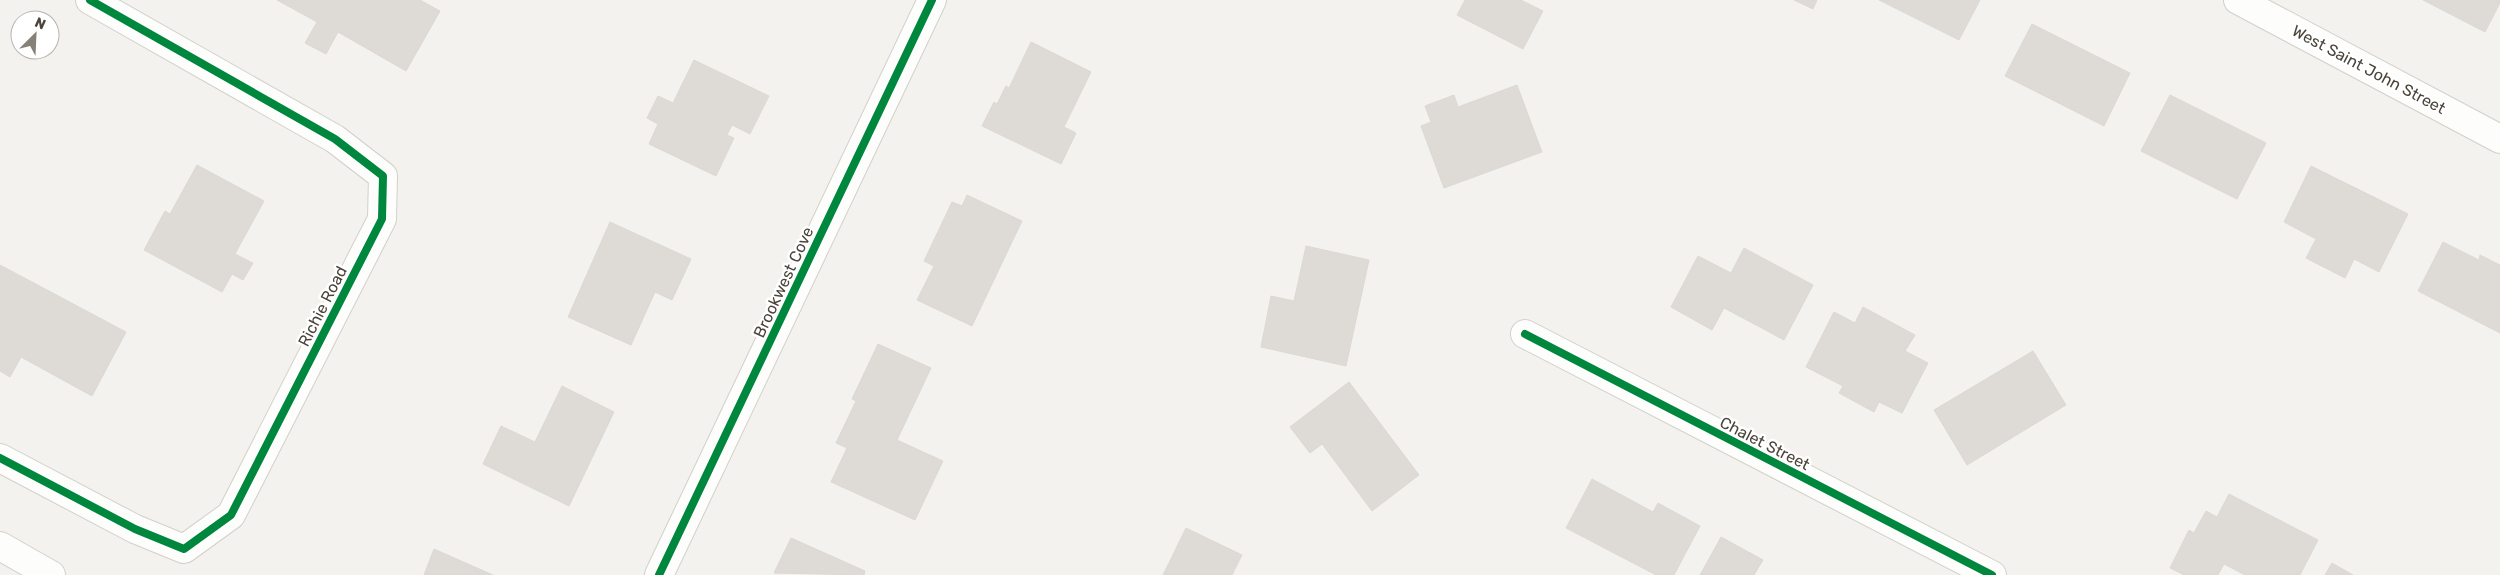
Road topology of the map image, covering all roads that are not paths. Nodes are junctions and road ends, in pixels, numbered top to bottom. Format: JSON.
{"nodes":[{"id":1,"x":90,"y":0,"type":"edge"},
{"id":2,"x":932,"y":0,"type":"edge"},
{"id":3,"x":2238,"y":0,"type":"edge"},
{"id":4,"x":2500,"y":139,"type":"edge"},
{"id":5,"x":1525,"y":334,"type":"dead end"},
{"id":6,"x":0,"y":458,"type":"edge"},
{"id":7,"x":0,"y":546,"type":"edge"},
{"id":8,"x":51,"y":575,"type":"edge"},
{"id":9,"x":659,"y":575,"type":"edge"},
{"id":10,"x":1992,"y":575,"type":"edge"}],
"edges":[{"from":1,"to":6,"type":"street","name":"Richie Road"},
{"from":2,"to":9,"type":"street","name":"Brookwest Cove"},
{"from":3,"to":4,"type":"street","name":"West Saint John Street"},
{"from":5,"to":10,"type":"street","name":"Chalet Street"},
{"from":7,"to":8,"type":"street"}]}
